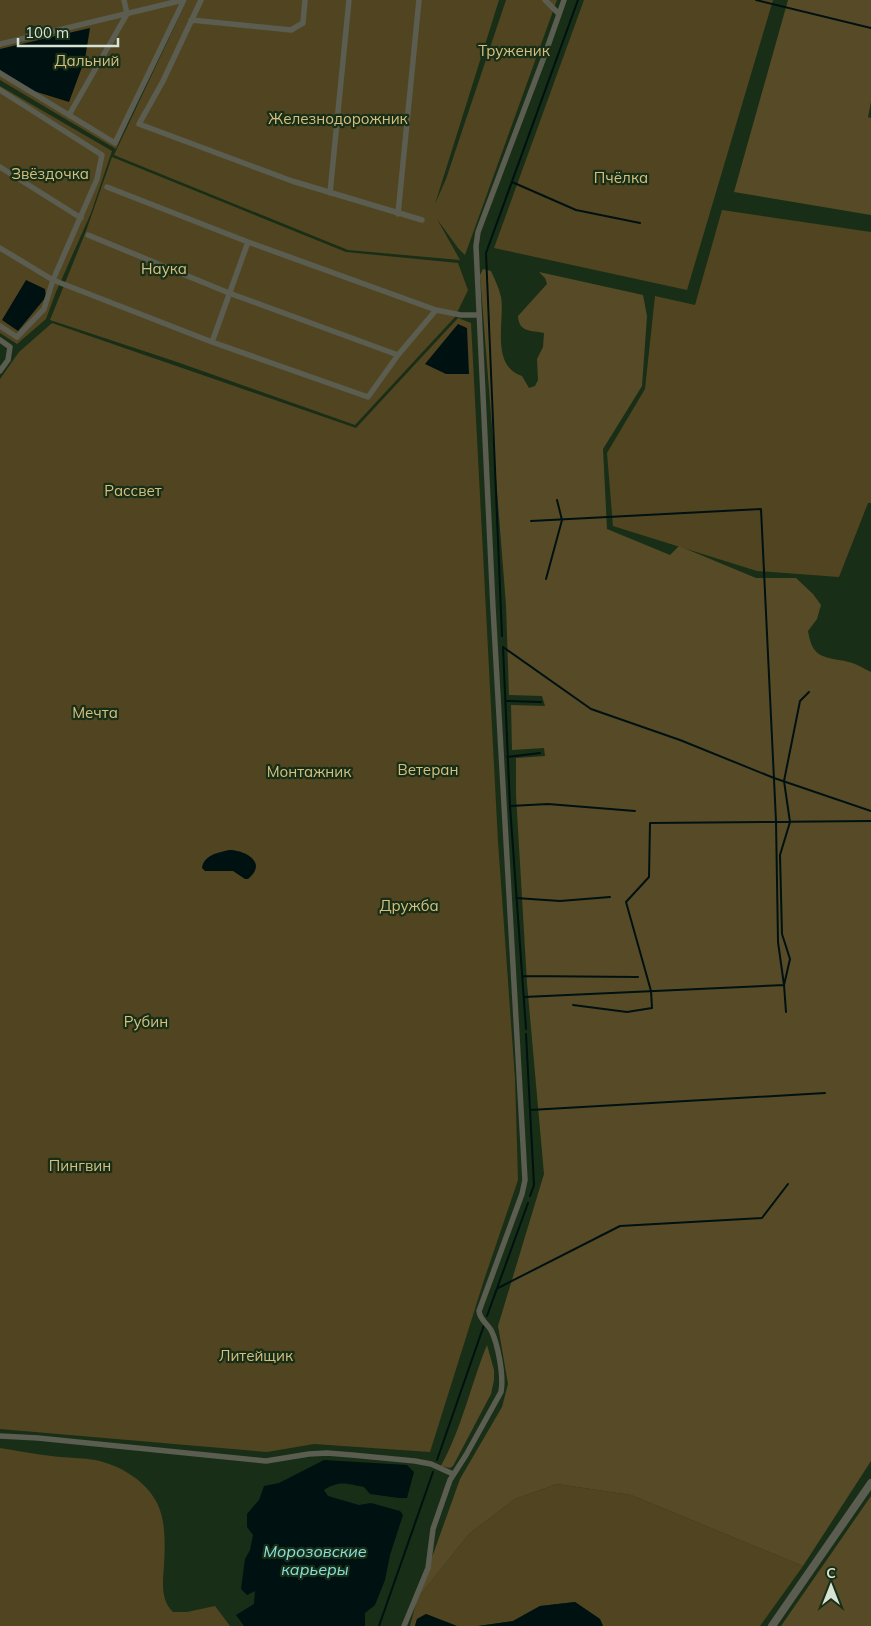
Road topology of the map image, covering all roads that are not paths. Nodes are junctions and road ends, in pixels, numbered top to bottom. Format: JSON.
{"nodes":[{"id":1,"x":124,"y":0,"type":"edge"},
{"id":2,"x":184,"y":0,"type":"edge"},
{"id":3,"x":200,"y":0,"type":"edge"},
{"id":4,"x":305,"y":0,"type":"edge"},
{"id":5,"x":349,"y":0,"type":"edge"},
{"id":6,"x":420,"y":0,"type":"edge"},
{"id":7,"x":545,"y":0,"type":"edge"},
{"id":8,"x":564,"y":0,"type":"edge"},
{"id":9,"x":127,"y":14,"type":"junction"},
{"id":10,"x":559,"y":14,"type":"junction"},
{"id":11,"x":191,"y":20,"type":"junction"},
{"id":12,"x":0,"y":44,"type":"edge"},
{"id":13,"x":0,"y":74,"type":"edge"},
{"id":14,"x":0,"y":90,"type":"edge"},
{"id":15,"x":68,"y":115,"type":"junction"},
{"id":16,"x":0,"y":168,"type":"edge"},
{"id":17,"x":107,"y":187,"type":"dead end"},
{"id":18,"x":330,"y":193,"type":"junction"},
{"id":19,"x":398,"y":214,"type":"junction"},
{"id":20,"x":81,"y":218,"type":"junction"},
{"id":21,"x":422,"y":220,"type":"dead end"},
{"id":22,"x":88,"y":235,"type":"dead end"},
{"id":23,"x":248,"y":242,"type":"junction"},
{"id":24,"x":0,"y":248,"type":"edge"},
{"id":25,"x":53,"y":280,"type":"junction"},
{"id":26,"x":229,"y":293,"type":"junction"},
{"id":27,"x":436,"y":310,"type":"junction"},
{"id":28,"x":479,"y":315,"type":"junction"},
{"id":29,"x":0,"y":326,"type":"edge"},
{"id":30,"x":0,"y":340,"type":"edge"},
{"id":31,"x":212,"y":342,"type":"junction"},
{"id":32,"x":398,"y":355,"type":"junction"},
{"id":33,"x":0,"y":372,"type":"edge"},
{"id":34,"x":0,"y":1436,"type":"edge"},
{"id":35,"x":453,"y":1474,"type":"junction"},
{"id":36,"x":871,"y":1483,"type":"edge"},
{"id":37,"x":404,"y":1626,"type":"edge"},
{"id":38,"x":772,"y":1626,"type":"edge"}],
"edges":[{"from":1,"to":9,"type":"street"},
{"from":2,"to":9,"type":"street"},
{"from":2,"to":15,"type":"street"},
{"from":3,"to":11,"type":"street"},
{"from":4,"to":11,"type":"street"},
{"from":5,"to":18,"type":"street"},
{"from":6,"to":19,"type":"street"},
{"from":7,"to":10,"type":"street"},
{"from":8,"to":10,"type":"street"},
{"from":9,"to":12,"type":"street"},
{"from":9,"to":15,"type":"street"},
{"from":10,"to":28,"type":"street"},
{"from":11,"to":18,"type":"street"},
{"from":13,"to":15,"type":"street"},
{"from":14,"to":20,"type":"street"},
{"from":16,"to":20,"type":"street"},
{"from":17,"to":23,"type":"street"},
{"from":18,"to":19,"type":"street"},
{"from":19,"to":21,"type":"street"},
{"from":20,"to":25,"type":"street"},
{"from":22,"to":26,"type":"street"},
{"from":23,"to":26,"type":"street"},
{"from":23,"to":27,"type":"street"},
{"from":24,"to":25,"type":"street"},
{"from":25,"to":29,"type":"street"},
{"from":25,"to":31,"type":"street"},
{"from":26,"to":31,"type":"street"},
{"from":26,"to":32,"type":"street"},
{"from":27,"to":28,"type":"street"},
{"from":27,"to":32,"type":"street"},
{"from":28,"to":35,"type":"street"},
{"from":30,"to":33,"type":"street"},
{"from":31,"to":32,"type":"street"},
{"from":34,"to":35,"type":"street"},
{"from":35,"to":37,"type":"street"},
{"from":36,"to":38,"type":"street"}]}
